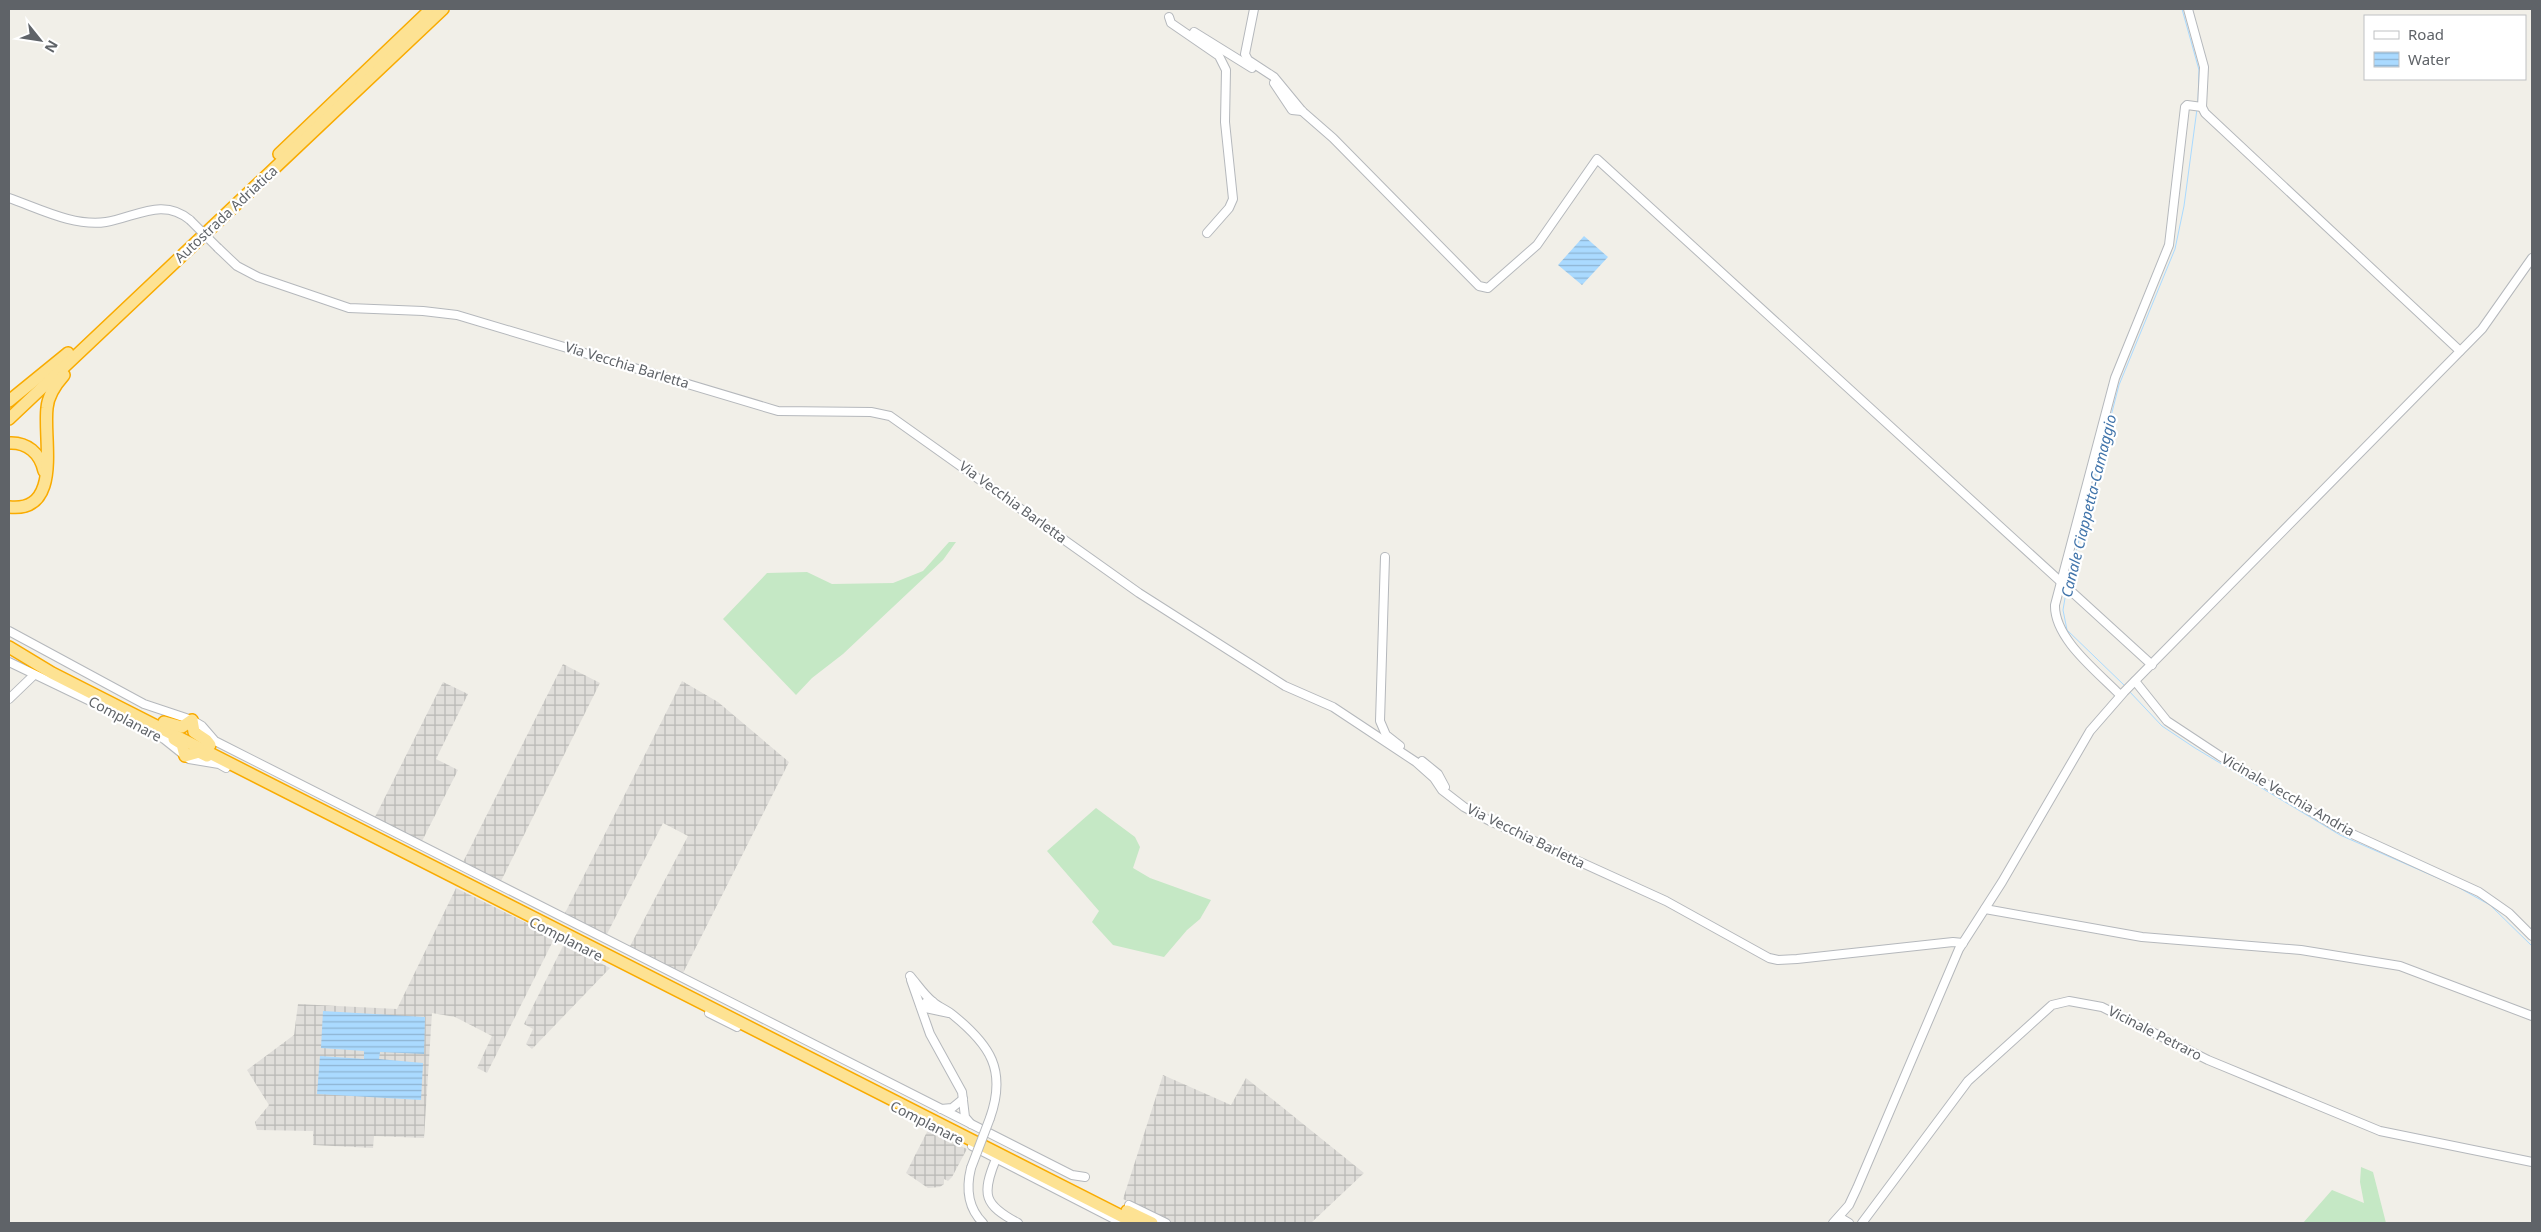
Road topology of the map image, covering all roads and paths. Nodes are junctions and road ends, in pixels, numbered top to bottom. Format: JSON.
{"nodes":[{"id":1,"x":431,"y":9,"type":"edge"},
{"id":2,"x":443,"y":9,"type":"edge"},
{"id":3,"x":1254,"y":9,"type":"edge"},
{"id":4,"x":2188,"y":9,"type":"edge"},
{"id":5,"x":2199,"y":106,"type":"junction"},
{"id":6,"x":1302,"y":110,"type":"junction"},
{"id":7,"x":9,"y":198,"type":"edge"},
{"id":8,"x":1207,"y":232,"type":"dead end"},
{"id":9,"x":181,"y":256,"type":"junction"},
{"id":10,"x":2532,"y":258,"type":"edge"},
{"id":11,"x":90,"y":334,"type":"junction"},
{"id":12,"x":2460,"y":352,"type":"junction"},
{"id":13,"x":9,"y":401,"type":"edge"},
{"id":14,"x":9,"y":410,"type":"edge"},
{"id":15,"x":9,"y":419,"type":"edge"},
{"id":16,"x":9,"y":443,"type":"edge"},
{"id":17,"x":40,"y":495,"type":"junction"},
{"id":18,"x":9,"y":508,"type":"edge"},
{"id":19,"x":1385,"y":557,"type":"dead end"},
{"id":20,"x":2062,"y":583,"type":"junction"},
{"id":21,"x":9,"y":631,"type":"edge"},
{"id":22,"x":9,"y":647,"type":"edge"},
{"id":23,"x":9,"y":662,"type":"edge"},
{"id":24,"x":2152,"y":665,"type":"junction"},
{"id":25,"x":34,"y":674,"type":"junction"},
{"id":26,"x":2127,"y":688,"type":"junction"},
{"id":27,"x":9,"y":699,"type":"edge"},
{"id":28,"x":192,"y":720,"type":"junction"},
{"id":29,"x":161,"y":725,"type":"junction"},
{"id":30,"x":210,"y":745,"type":"junction"},
{"id":31,"x":185,"y":756,"type":"junction"},
{"id":32,"x":220,"y":758,"type":"junction"},
{"id":33,"x":1449,"y":796,"type":"junction"},
{"id":34,"x":1985,"y":909,"type":"junction"},
{"id":35,"x":2532,"y":936,"type":"edge"},
{"id":36,"x":1963,"y":943,"type":"junction"},
{"id":37,"x":933,"y":1002,"type":"junction"},
{"id":38,"x":921,"y":1008,"type":"junction"},
{"id":39,"x":950,"y":1013,"type":"junction"},
{"id":40,"x":2532,"y":1016,"type":"edge"},
{"id":41,"x":930,"y":1034,"type":"junction"},
{"id":42,"x":963,"y":1099,"type":"junction"},
{"id":43,"x":938,"y":1109,"type":"junction"},
{"id":44,"x":956,"y":1118,"type":"junction"},
{"id":45,"x":975,"y":1127,"type":"junction"},
{"id":46,"x":996,"y":1159,"type":"junction"},
{"id":47,"x":2532,"y":1162,"type":"edge"},
{"id":48,"x":1085,"y":1176,"type":"dead end"},
{"id":49,"x":1129,"y":1205,"type":"dead end"},
{"id":50,"x":1839,"y":1217,"type":"junction"},
{"id":51,"x":983,"y":1223,"type":"edge"},
{"id":52,"x":1018,"y":1223,"type":"edge"},
{"id":53,"x":1122,"y":1223,"type":"edge"},
{"id":54,"x":1136,"y":1223,"type":"edge"},
{"id":55,"x":1152,"y":1223,"type":"edge"},
{"id":56,"x":1166,"y":1223,"type":"edge"},
{"id":57,"x":1833,"y":1223,"type":"edge"},
{"id":58,"x":1849,"y":1223,"type":"edge"},
{"id":59,"x":1862,"y":1223,"type":"edge"}],
"edges":[{"from":1,"to":11,"type":"highway","name":"Autostrada Adriatica"},
{"from":2,"to":9,"type":"highway","name":"Autostrada Adriatica"},
{"from":3,"to":6,"type":"street"},
{"from":4,"to":5,"type":"street"},
{"from":5,"to":12,"type":"street"},
{"from":5,"to":20,"type":"street","name":"Vicinale Vecchia Andria"},
{"from":6,"to":8,"type":"street"},
{"from":6,"to":20,"type":"street"},
{"from":7,"to":33,"type":"street","name":"Via Vecchia Barletta","bridge":true},
{"from":9,"to":15,"type":"highway","name":"Autostrada Adriatica"},
{"from":9,"to":17,"type":"highway"},
{"from":10,"to":12,"type":"street"},
{"from":11,"to":13,"type":"highway"},
{"from":11,"to":14,"type":"highway","name":"Autostrada Adriatica"},
{"from":12,"to":24,"type":"street"},
{"from":16,"to":17,"type":"highway"},
{"from":17,"to":18,"type":"highway"},
{"from":19,"to":33,"type":"street"},
{"from":20,"to":24,"type":"street"},
{"from":20,"to":26,"type":"street","name":"Vicinale Vecchia Andria"},
{"from":21,"to":28,"type":"street","name":"Complanare"},
{"from":22,"to":29,"type":"highway"},
{"from":23,"to":25,"type":"street","name":"Complanare"},
{"from":24,"to":26,"type":"street"},
{"from":25,"to":27,"type":"street"},
{"from":25,"to":31,"type":"street","name":"Complanare"},
{"from":26,"to":34,"type":"street"},
{"from":26,"to":35,"type":"street","name":"Vicinale Vecchia Andria"},
{"from":28,"to":29,"type":"highway"},
{"from":28,"to":30,"type":"highway"},
{"from":28,"to":43,"type":"street","name":"Complanare"},
{"from":29,"to":30,"type":"highway"},
{"from":29,"to":31,"type":"highway"},
{"from":29,"to":32,"type":"highway"},
{"from":30,"to":55,"type":"highway"},
{"from":31,"to":32,"type":"highway"},
{"from":31,"to":46,"type":"street","name":"Complanare"},
{"from":32,"to":54,"type":"highway"},
{"from":33,"to":36,"type":"street","name":"Via Vecchia Barletta"},
{"from":34,"to":36,"type":"street"},
{"from":34,"to":40,"type":"street"},
{"from":36,"to":50,"type":"street"},
{"from":37,"to":38,"type":"street"},
{"from":37,"to":38,"type":"street"},
{"from":37,"to":39,"type":"street"},
{"from":38,"to":39,"type":"street"},
{"from":38,"to":41,"type":"street"},
{"from":39,"to":41,"type":"street"},
{"from":39,"to":51,"type":"street","bridge":true},
{"from":41,"to":42,"type":"street"},
{"from":42,"to":43,"type":"street"},
{"from":42,"to":44,"type":"street"},
{"from":42,"to":45,"type":"street"},
{"from":43,"to":44,"type":"street","name":"Complanare"},
{"from":44,"to":45,"type":"street","name":"Complanare"},
{"from":45,"to":48,"type":"street","name":"Complanare"},
{"from":46,"to":52,"type":"street"},
{"from":46,"to":53,"type":"street","name":"Complanare"},
{"from":47,"to":59,"type":"street","name":"Vicinale Petraro"},
{"from":49,"to":56,"type":"street"},
{"from":50,"to":57,"type":"street"},
{"from":50,"to":58,"type":"street"}]}
